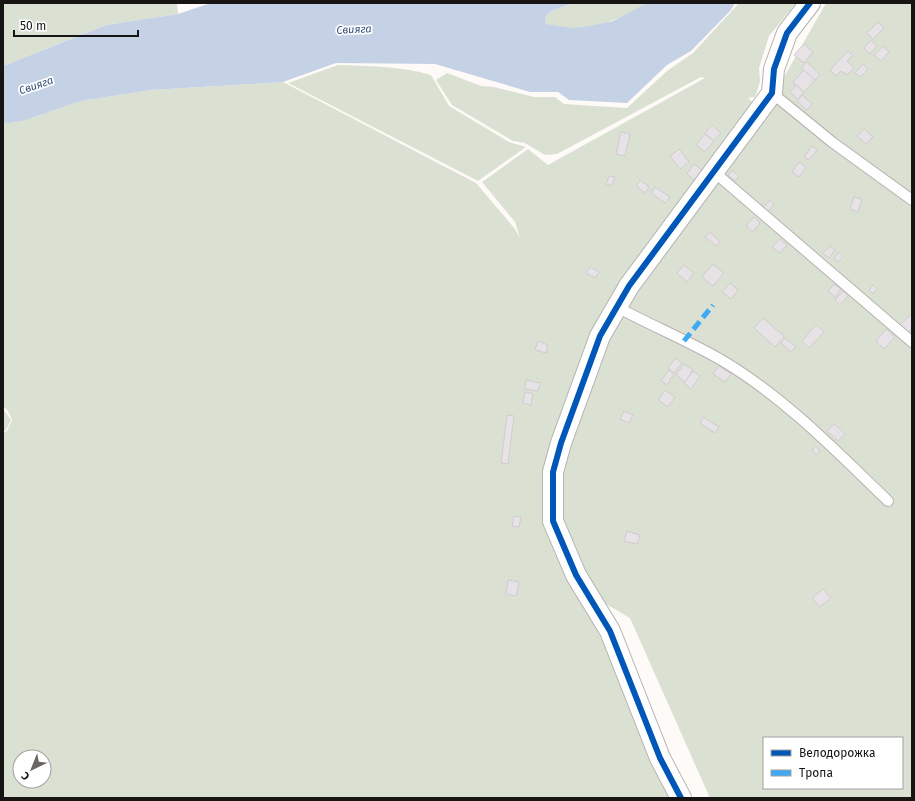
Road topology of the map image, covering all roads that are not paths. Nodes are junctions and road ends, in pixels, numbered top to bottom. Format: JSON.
{"nodes":[{"id":1,"x":810,"y":3,"type":"edge"},
{"id":2,"x":772,"y":92,"type":"junction"},
{"id":3,"x":713,"y":171,"type":"junction"},
{"id":4,"x":912,"y":200,"type":"edge"},
{"id":5,"x":617,"y":307,"type":"junction"},
{"id":6,"x":912,"y":342,"type":"edge"},
{"id":7,"x":888,"y":501,"type":"dead end"},
{"id":8,"x":681,"y":798,"type":"edge"}],
"edges":[{"from":1,"to":2,"type":"street"},
{"from":2,"to":3,"type":"street"},
{"from":2,"to":4,"type":"lane"},
{"from":3,"to":5,"type":"street"},
{"from":3,"to":6,"type":"lane"},
{"from":5,"to":7,"type":"lane"},
{"from":5,"to":8,"type":"street"}]}
